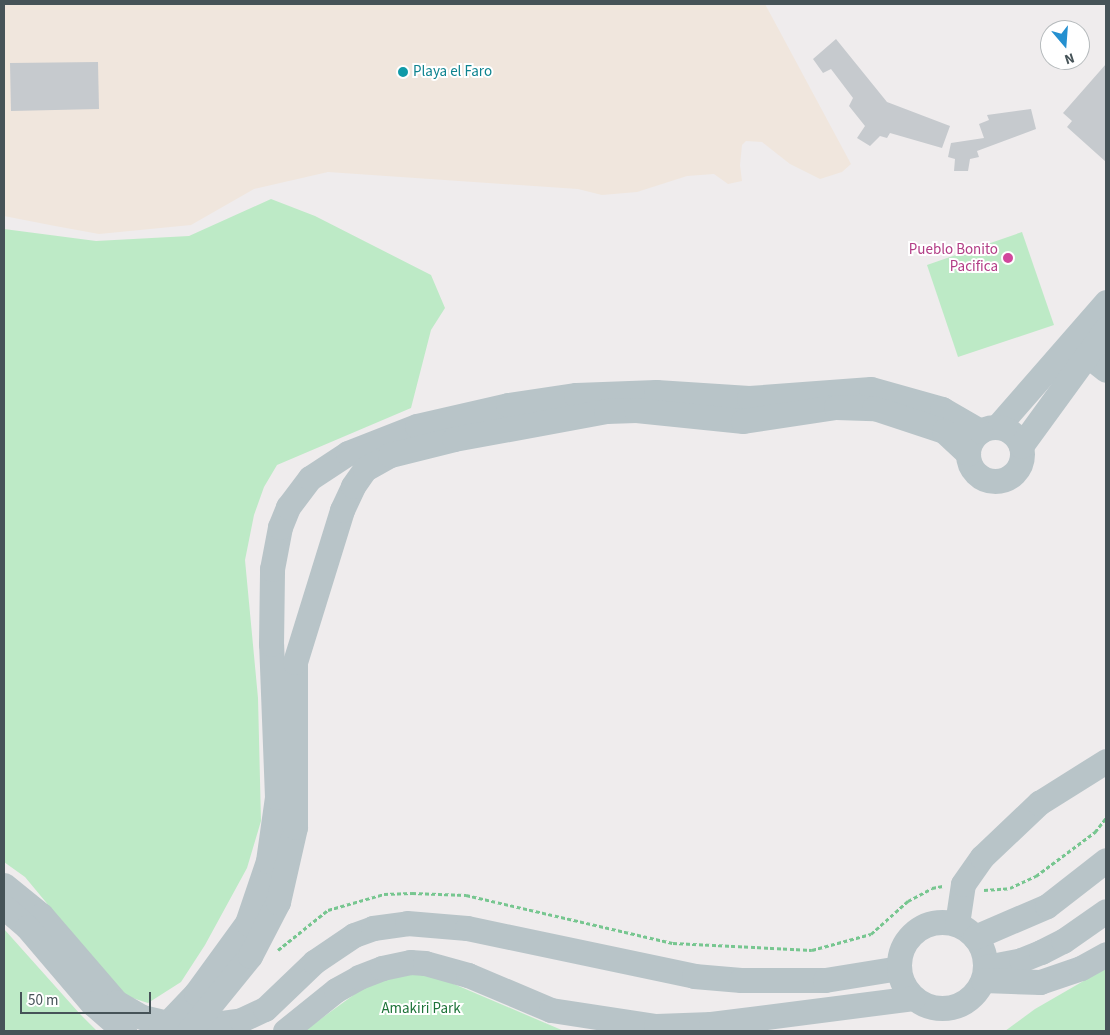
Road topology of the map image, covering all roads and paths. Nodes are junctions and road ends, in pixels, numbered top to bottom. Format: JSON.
{"nodes":[{"id":1,"x":1106,"y":302,"type":"edge"},
{"id":2,"x":1106,"y":329,"type":"edge"},
{"id":3,"x":1079,"y":349,"type":"junction"},
{"id":4,"x":1106,"y":370,"type":"edge"},
{"id":5,"x":988,"y":429,"type":"junction"},
{"id":6,"x":1021,"y":446,"type":"junction"},
{"id":7,"x":968,"y":452,"type":"junction"},
{"id":8,"x":1106,"y":761,"type":"edge"},
{"id":9,"x":1106,"y":818,"type":"edge"},
{"id":10,"x":1106,"y":860,"type":"edge"},
{"id":11,"x":963,"y":884,"type":"junction"},
{"id":12,"x":4,"y":885,"type":"edge"},
{"id":13,"x":4,"y":907,"type":"edge"},
{"id":14,"x":1106,"y":911,"type":"edge"},
{"id":15,"x":966,"y":930,"type":"junction"},
{"id":16,"x":276,"y":951,"type":"dead end"},
{"id":17,"x":1106,"y":954,"type":"edge"},
{"id":18,"x":898,"y":968,"type":"junction"},
{"id":19,"x":985,"y":973,"type":"junction"},
{"id":20,"x":913,"y":998,"type":"junction"},
{"id":21,"x":177,"y":1027,"type":"edge"},
{"id":22,"x":124,"y":1031,"type":"edge"},
{"id":23,"x":285,"y":1031,"type":"edge"}],
"edges":[{"from":1,"to":3,"type":"street"},
{"from":2,"to":3,"type":"street"},
{"from":3,"to":4,"type":"street"},
{"from":3,"to":5,"type":"street"},
{"from":3,"to":6,"type":"street"},
{"from":5,"to":6,"type":"street"},
{"from":5,"to":7,"type":"street"},
{"from":5,"to":21,"type":"street"},
{"from":6,"to":7,"type":"street"},
{"from":7,"to":21,"type":"street"},
{"from":8,"to":11,"type":"street"},
{"from":9,"to":11,"type":"path"},
{"from":10,"to":15,"type":"street"},
{"from":11,"to":15,"type":"street"},
{"from":11,"to":16,"type":"path"},
{"from":12,"to":21,"type":"street"},
{"from":13,"to":22,"type":"street"},
{"from":14,"to":19,"type":"street"},
{"from":15,"to":18,"type":"street"},
{"from":15,"to":19,"type":"street"},
{"from":17,"to":19,"type":"street"},
{"from":18,"to":20,"type":"street"},
{"from":18,"to":21,"type":"street"},
{"from":19,"to":20,"type":"street"},
{"from":20,"to":23,"type":"street"}]}
